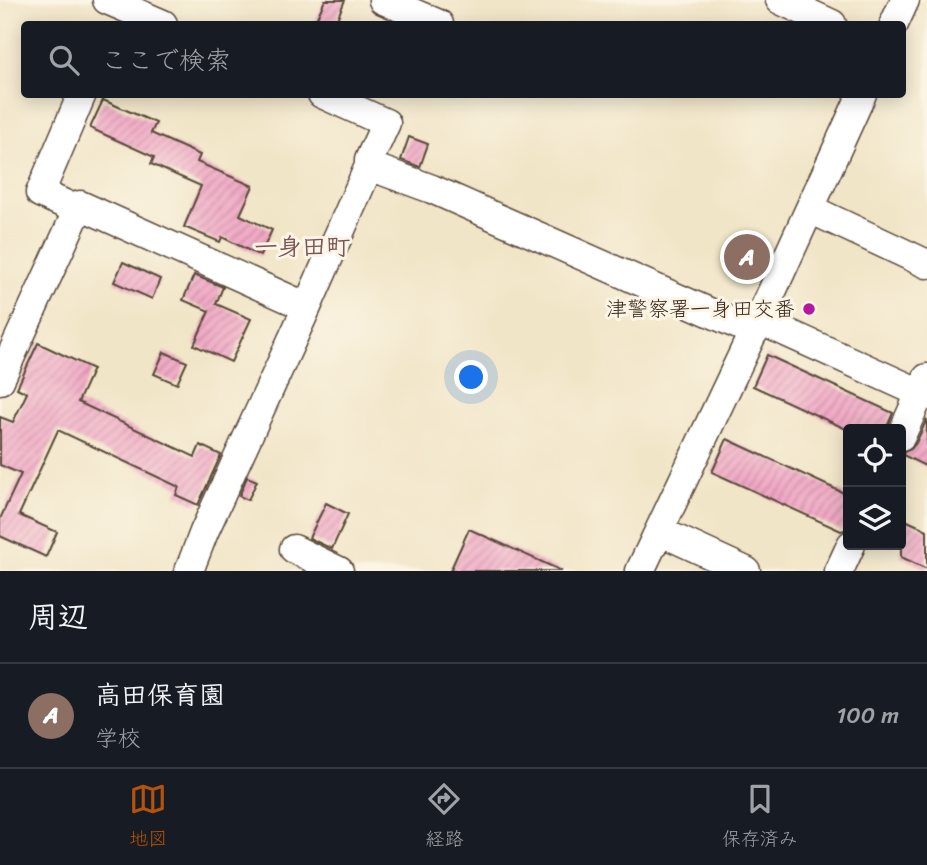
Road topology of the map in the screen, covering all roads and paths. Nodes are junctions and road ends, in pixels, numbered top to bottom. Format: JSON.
{"nodes":[{"id":1,"x":383,"y":0,"type":"edge"},
{"id":2,"x":779,"y":0,"type":"edge"},
{"id":3,"x":905,"y":0,"type":"edge"},
{"id":4,"x":113,"y":10,"type":"edge"},
{"id":5,"x":152,"y":21,"type":"edge"},
{"id":6,"x":432,"y":21,"type":"edge"},
{"id":7,"x":825,"y":21,"type":"edge"},
{"id":8,"x":895,"y":21,"type":"edge"},
{"id":9,"x":80,"y":98,"type":"edge"},
{"id":10,"x":331,"y":98,"type":"edge"},
{"id":11,"x":860,"y":98,"type":"edge"},
{"id":12,"x":369,"y":166,"type":"junction"},
{"id":13,"x":810,"y":209,"type":"junction"},
{"id":14,"x":78,"y":210,"type":"junction"},
{"id":15,"x":927,"y":264,"type":"edge"},
{"id":16,"x":307,"y":307,"type":"junction"},
{"id":17,"x":756,"y":326,"type":"junction"},
{"id":18,"x":0,"y":380,"type":"edge"},
{"id":19,"x":925,"y":389,"type":"edge"},
{"id":20,"x":906,"y":426,"type":"edge"},
{"id":21,"x":659,"y":531,"type":"junction"},
{"id":22,"x":294,"y":548,"type":"dead end"},
{"id":23,"x":849,"y":550,"type":"edge"},
{"id":24,"x":189,"y":571,"type":"edge"},
{"id":25,"x":339,"y":571,"type":"edge"},
{"id":26,"x":640,"y":571,"type":"edge"},
{"id":27,"x":746,"y":571,"type":"edge"},
{"id":28,"x":839,"y":571,"type":"edge"}],
"edges":[{"from":1,"to":6,"type":"street"},
{"from":2,"to":7,"type":"street"},
{"from":3,"to":8,"type":"street"},
{"from":4,"to":5,"type":"street"},
{"from":9,"to":14,"type":"street"},
{"from":10,"to":12,"type":"street"},
{"from":11,"to":13,"type":"street"},
{"from":12,"to":16,"type":"street"},
{"from":12,"to":17,"type":"street"},
{"from":13,"to":15,"type":"street"},
{"from":13,"to":17,"type":"street"},
{"from":14,"to":16,"type":"street"},
{"from":14,"to":18,"type":"street"},
{"from":16,"to":24,"type":"street"},
{"from":17,"to":19,"type":"street"},
{"from":17,"to":21,"type":"street"},
{"from":19,"to":20,"type":"street"},
{"from":21,"to":26,"type":"street"},
{"from":21,"to":27,"type":"street"},
{"from":22,"to":25,"type":"street"},
{"from":23,"to":28,"type":"street"}]}
